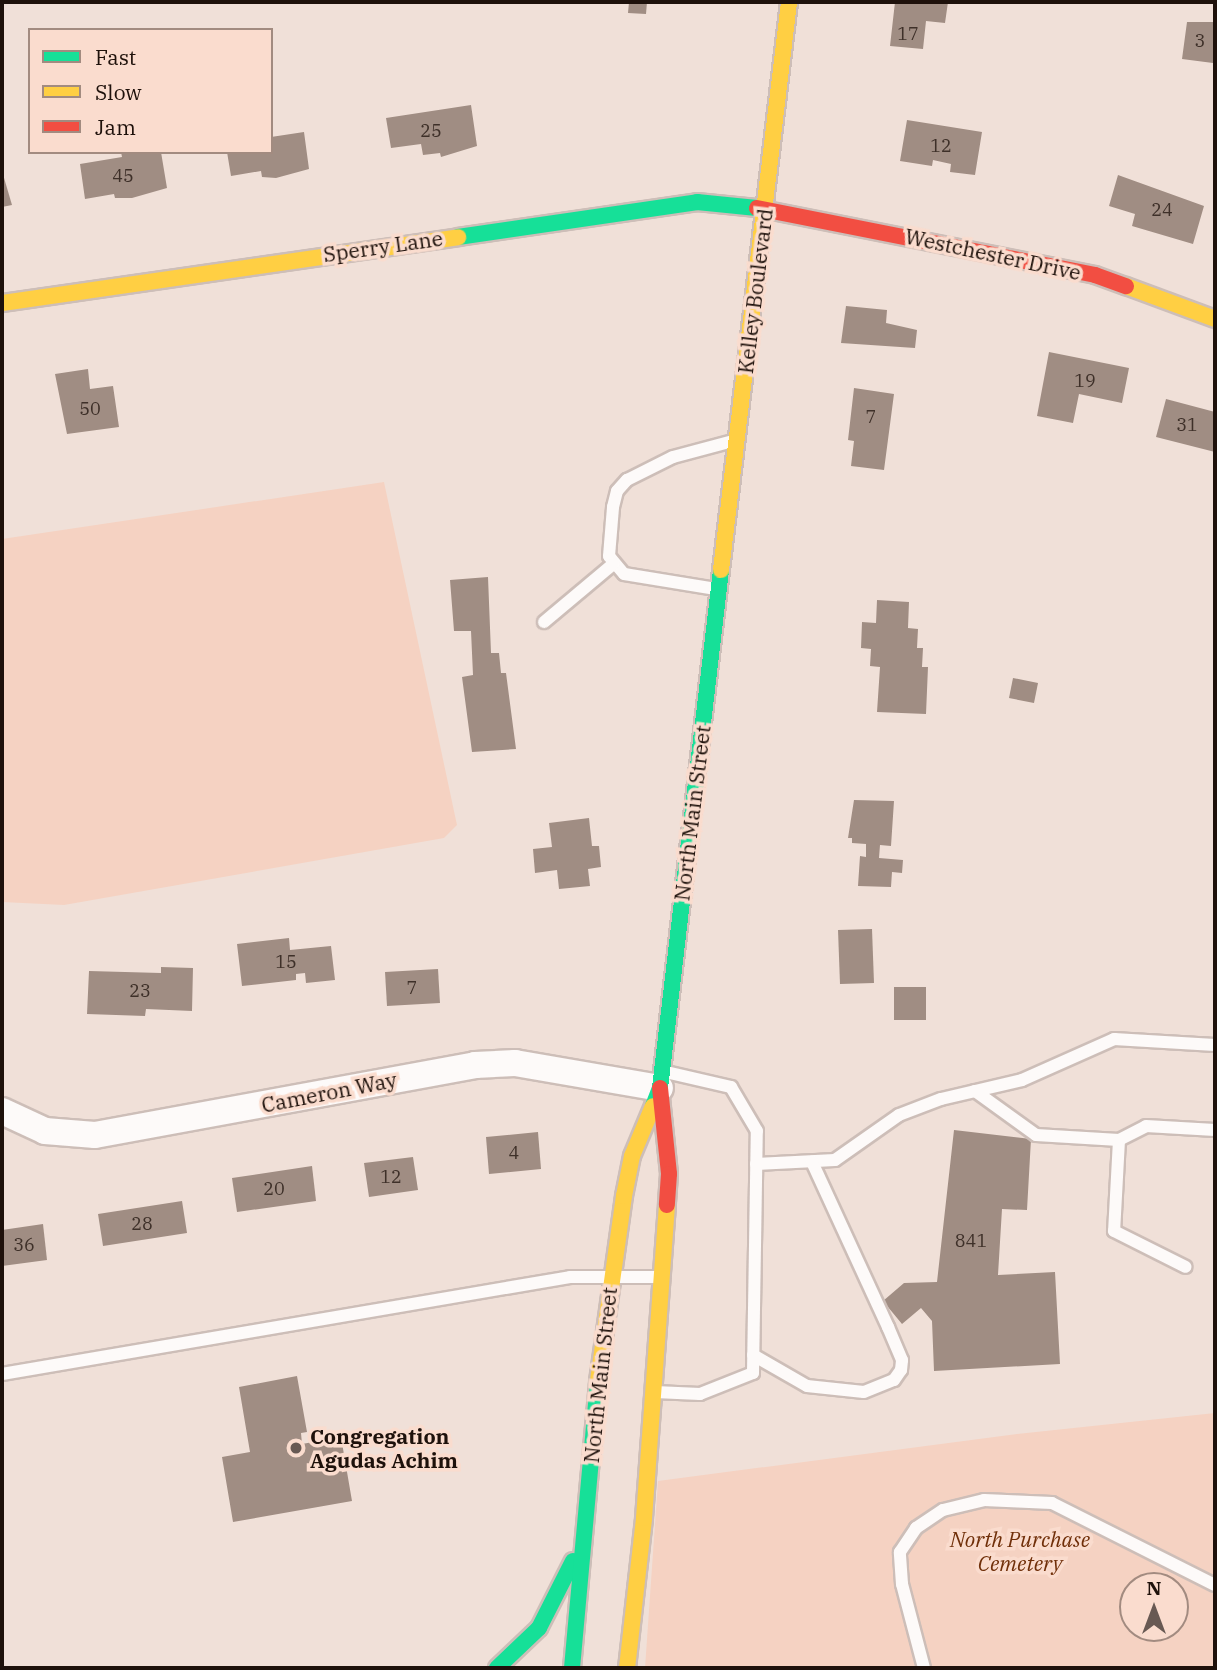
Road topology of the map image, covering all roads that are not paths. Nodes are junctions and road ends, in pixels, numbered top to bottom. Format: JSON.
{"nodes":[{"id":1,"x":789,"y":2,"type":"edge"},
{"id":2,"x":765,"y":208,"type":"junction"},
{"id":3,"x":2,"y":303,"type":"edge"},
{"id":4,"x":1215,"y":318,"type":"edge"},
{"id":5,"x":737,"y":440,"type":"junction"},
{"id":6,"x":613,"y":564,"type":"junction"},
{"id":7,"x":720,"y":585,"type":"junction"},
{"id":8,"x":544,"y":622,"type":"dead end"},
{"id":9,"x":1215,"y":1045,"type":"edge"},
{"id":10,"x":660,"y":1080,"type":"junction"},
{"id":11,"x":975,"y":1091,"type":"junction"},
{"id":12,"x":2,"y":1111,"type":"edge"},
{"id":13,"x":1215,"y":1130,"type":"edge"},
{"id":14,"x":1119,"y":1140,"type":"junction"},
{"id":15,"x":812,"y":1162,"type":"junction"},
{"id":16,"x":757,"y":1164,"type":"junction"},
{"id":17,"x":1186,"y":1267,"type":"dead end"},
{"id":18,"x":612,"y":1275,"type":"junction"},
{"id":19,"x":661,"y":1278,"type":"junction"},
{"id":20,"x":753,"y":1355,"type":"junction"},
{"id":21,"x":2,"y":1374,"type":"edge"},
{"id":22,"x":651,"y":1392,"type":"junction"},
{"id":23,"x":585,"y":1527,"type":"junction"},
{"id":24,"x":1215,"y":1585,"type":"edge"},
{"id":25,"x":497,"y":1668,"type":"edge"},
{"id":26,"x":572,"y":1668,"type":"edge"},
{"id":27,"x":627,"y":1668,"type":"edge"},
{"id":28,"x":924,"y":1668,"type":"edge"}],
"edges":[{"from":1,"to":2,"type":"main road","name":"Kelley Boulevard"},
{"from":2,"to":3,"type":"main road","name":"Sperry Lane"},
{"from":2,"to":4,"type":"main road","name":"Westchester Drive"},
{"from":2,"to":5,"type":"main road","name":"Kelley Boulevard"},
{"from":5,"to":6,"type":"lane"},
{"from":5,"to":7,"type":"main road","name":"Kelley Boulevard"},
{"from":6,"to":7,"type":"lane"},
{"from":6,"to":8,"type":"lane"},
{"from":7,"to":10,"type":"main road","name":"North Main Street"},
{"from":9,"to":11,"type":"lane"},
{"from":10,"to":12,"type":"street","name":"Cameron Way"},
{"from":10,"to":16,"type":"lane"},
{"from":10,"to":18,"type":"main road","name":"North Main Street"},
{"from":10,"to":19,"type":"main road","name":"North Main Street"},
{"from":11,"to":14,"type":"lane"},
{"from":11,"to":15,"type":"lane"},
{"from":13,"to":14,"type":"lane"},
{"from":14,"to":17,"type":"lane"},
{"from":15,"to":16,"type":"lane"},
{"from":15,"to":20,"type":"lane"},
{"from":16,"to":20,"type":"lane"},
{"from":18,"to":19,"type":"lane"},
{"from":18,"to":21,"type":"lane"},
{"from":18,"to":23,"type":"main road","name":"North Main Street"},
{"from":19,"to":22,"type":"main road","name":"North Main Street"},
{"from":20,"to":22,"type":"lane"},
{"from":22,"to":27,"type":"main road","name":"North Main Street"},
{"from":23,"to":25,"type":"main road"},
{"from":23,"to":26,"type":"main road","name":"North Main Street"},
{"from":24,"to":28,"type":"lane"}]}
